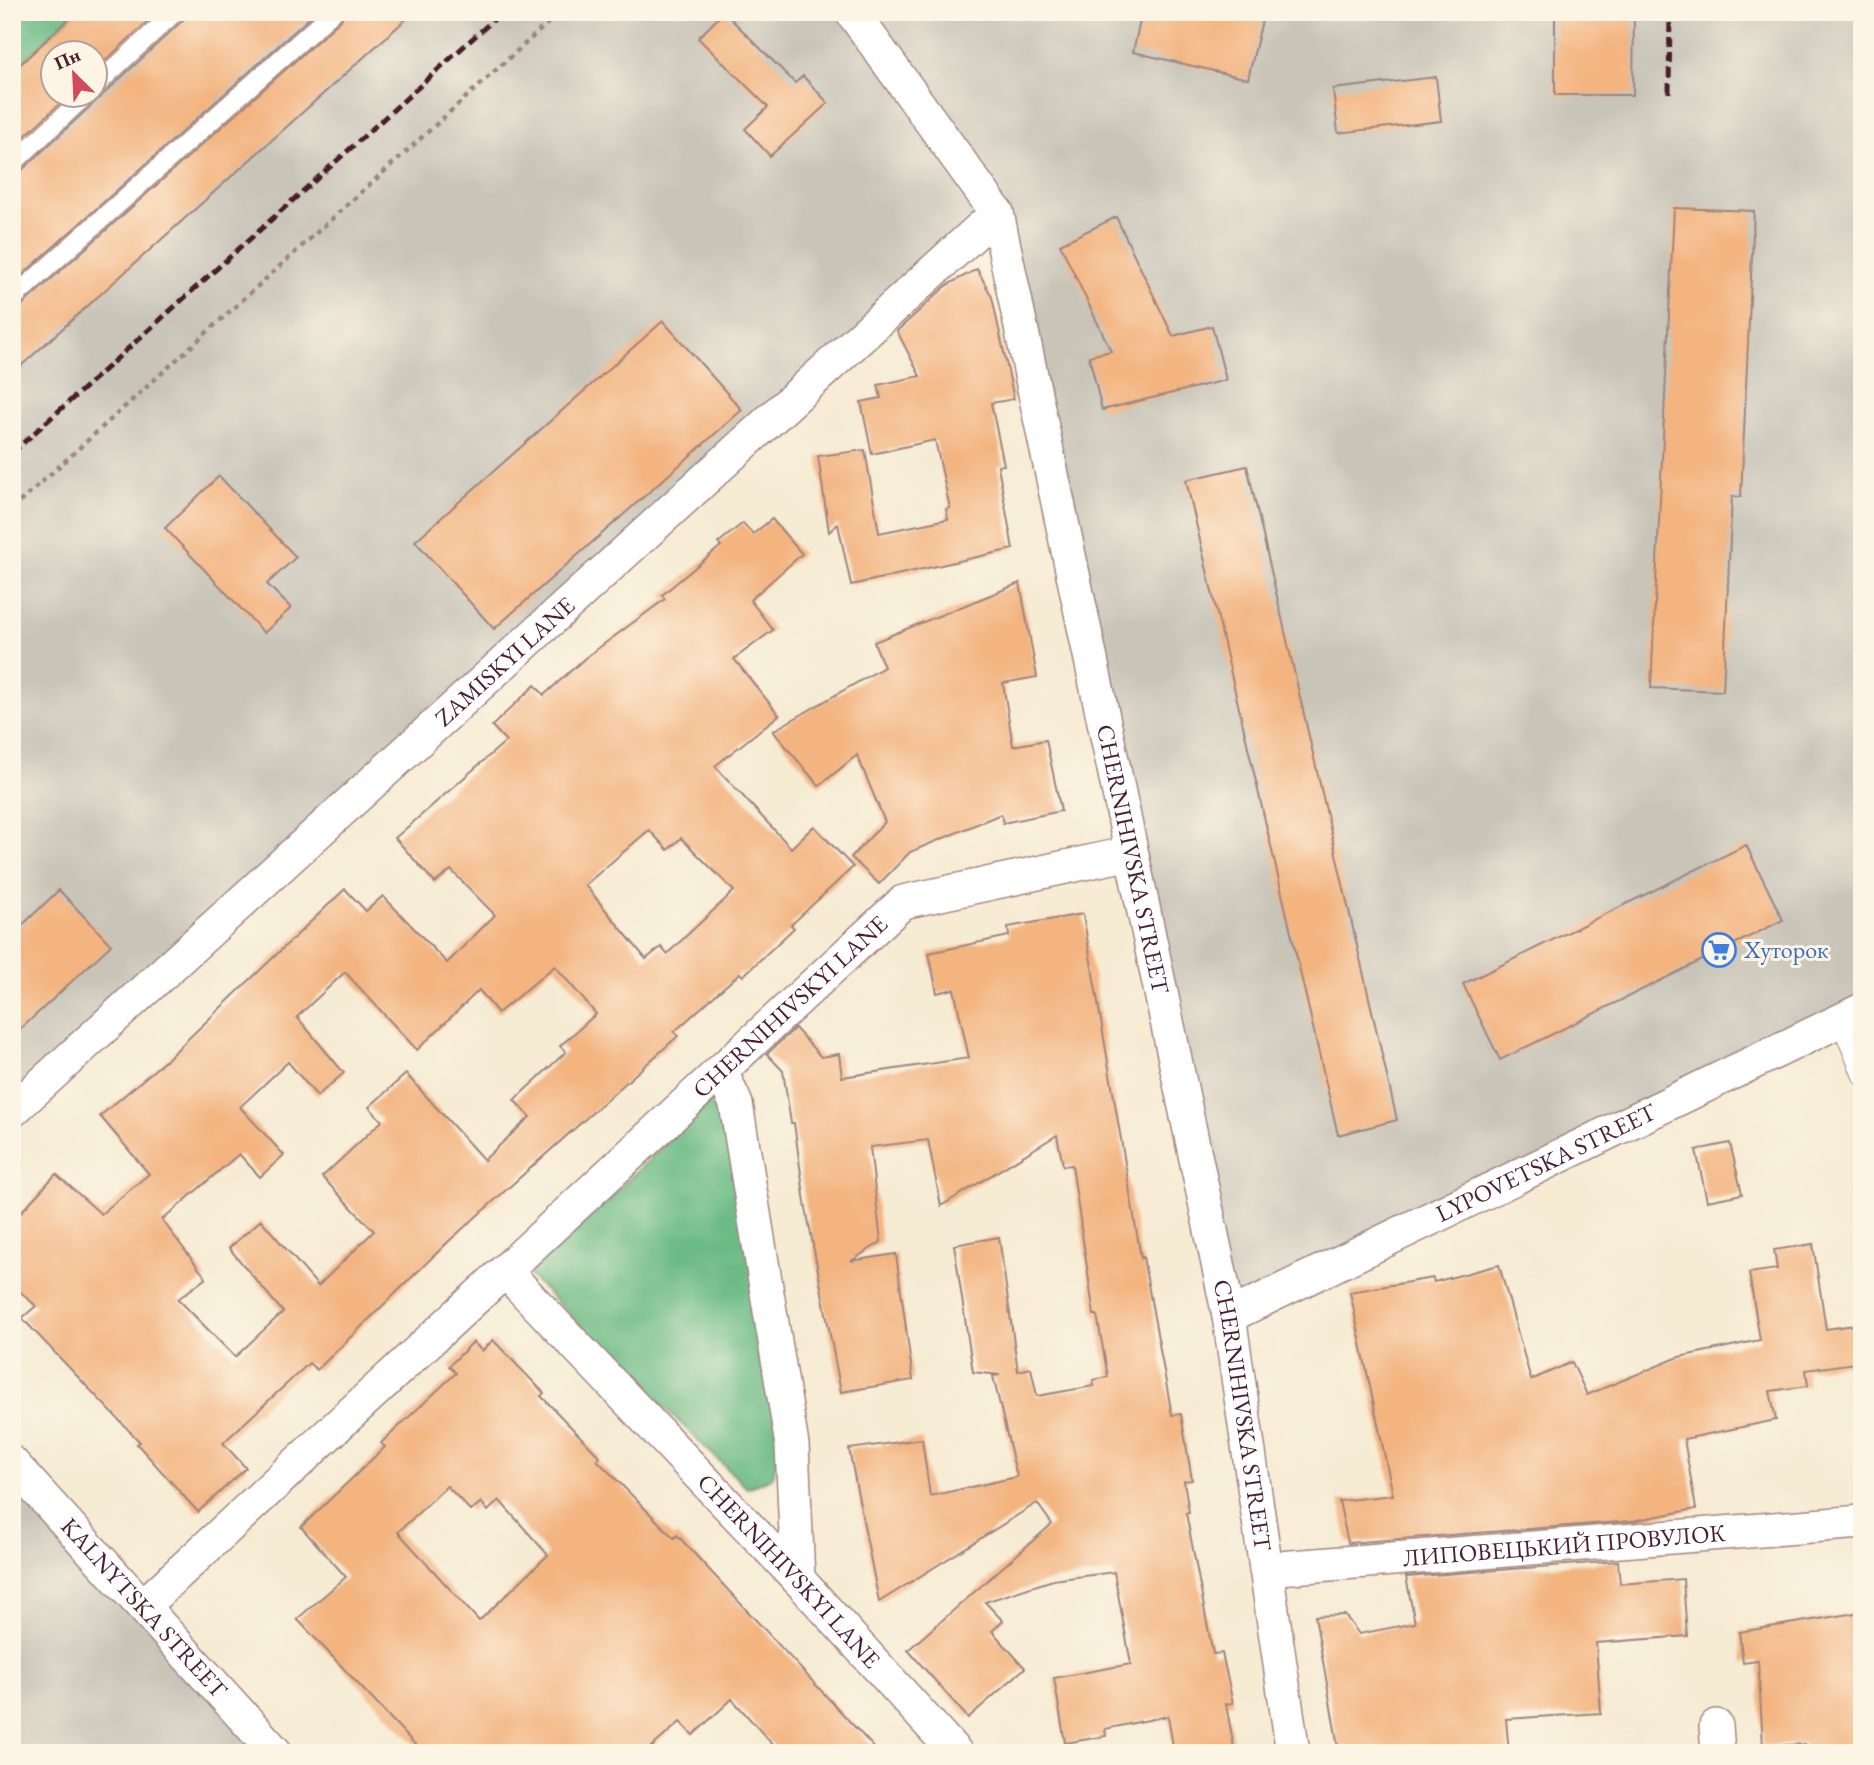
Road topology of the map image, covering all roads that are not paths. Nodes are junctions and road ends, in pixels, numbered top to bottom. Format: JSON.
{"nodes":[{"id":1,"x":175,"y":12,"type":"edge"},
{"id":2,"x":333,"y":12,"type":"edge"},
{"id":3,"x":852,"y":12,"type":"edge"},
{"id":4,"x":108,"y":75,"type":"edge"},
{"id":5,"x":72,"y":108,"type":"edge"},
{"id":6,"x":12,"y":164,"type":"edge"},
{"id":7,"x":997,"y":213,"type":"junction"},
{"id":8,"x":12,"y":299,"type":"edge"},
{"id":9,"x":1132,"y":853,"type":"junction"},
{"id":10,"x":1851,"y":1015,"type":"edge"},
{"id":11,"x":721,"y":1070,"type":"junction"},
{"id":12,"x":1862,"y":1076,"type":"edge"},
{"id":13,"x":12,"y":1111,"type":"edge"},
{"id":14,"x":505,"y":1271,"type":"junction"},
{"id":15,"x":1228,"y":1316,"type":"junction"},
{"id":16,"x":12,"y":1463,"type":"edge"},
{"id":17,"x":1862,"y":1521,"type":"edge"},
{"id":18,"x":1266,"y":1569,"type":"junction"},
{"id":19,"x":798,"y":1579,"type":"junction"},
{"id":20,"x":142,"y":1606,"type":"junction"},
{"id":21,"x":276,"y":1753,"type":"edge"},
{"id":22,"x":956,"y":1753,"type":"edge"},
{"id":23,"x":1293,"y":1753,"type":"edge"}],
"edges":[{"from":1,"to":4,"type":"lane"},
{"from":2,"to":8,"type":"lane"},
{"from":3,"to":7,"type":"street","name":"CHERNIHIVSKA STREET"},
{"from":5,"to":6,"type":"lane"},
{"from":7,"to":9,"type":"street","name":"CHERNIHIVSKA STREET"},
{"from":7,"to":13,"type":"street","name":"ZAMISKYI LANE"},
{"from":9,"to":11,"type":"street","name":"CHERNIHIVSKYI LANE"},
{"from":9,"to":15,"type":"street","name":"CHERNIHIVSKA STREET"},
{"from":10,"to":12,"type":"lane"},
{"from":10,"to":15,"type":"street","name":"LYPOVETSKA STREET"},
{"from":11,"to":14,"type":"street","name":"CHERNIHIVSKYI LANE"},
{"from":11,"to":19,"type":"street"},
{"from":14,"to":19,"type":"street","name":"CHERNIHIVSKYI LANE"},
{"from":14,"to":20,"type":"street","name":"CHERNIHIVSKYI LANE"},
{"from":15,"to":18,"type":"street","name":"CHERNIHIVSKA STREET"},
{"from":16,"to":20,"type":"street","name":"KALNYTSKA STREET"},
{"from":17,"to":18,"type":"street","name":"ЛИПОВЕЦЬКИЙ ПРОВУЛОК"},
{"from":18,"to":23,"type":"street","name":"CHERNIHIVSKA STREET"},
{"from":19,"to":22,"type":"street","name":"CHERNIHIVSKYI LANE"},
{"from":20,"to":21,"type":"street","name":"KALNYTSKA STREET"}]}
